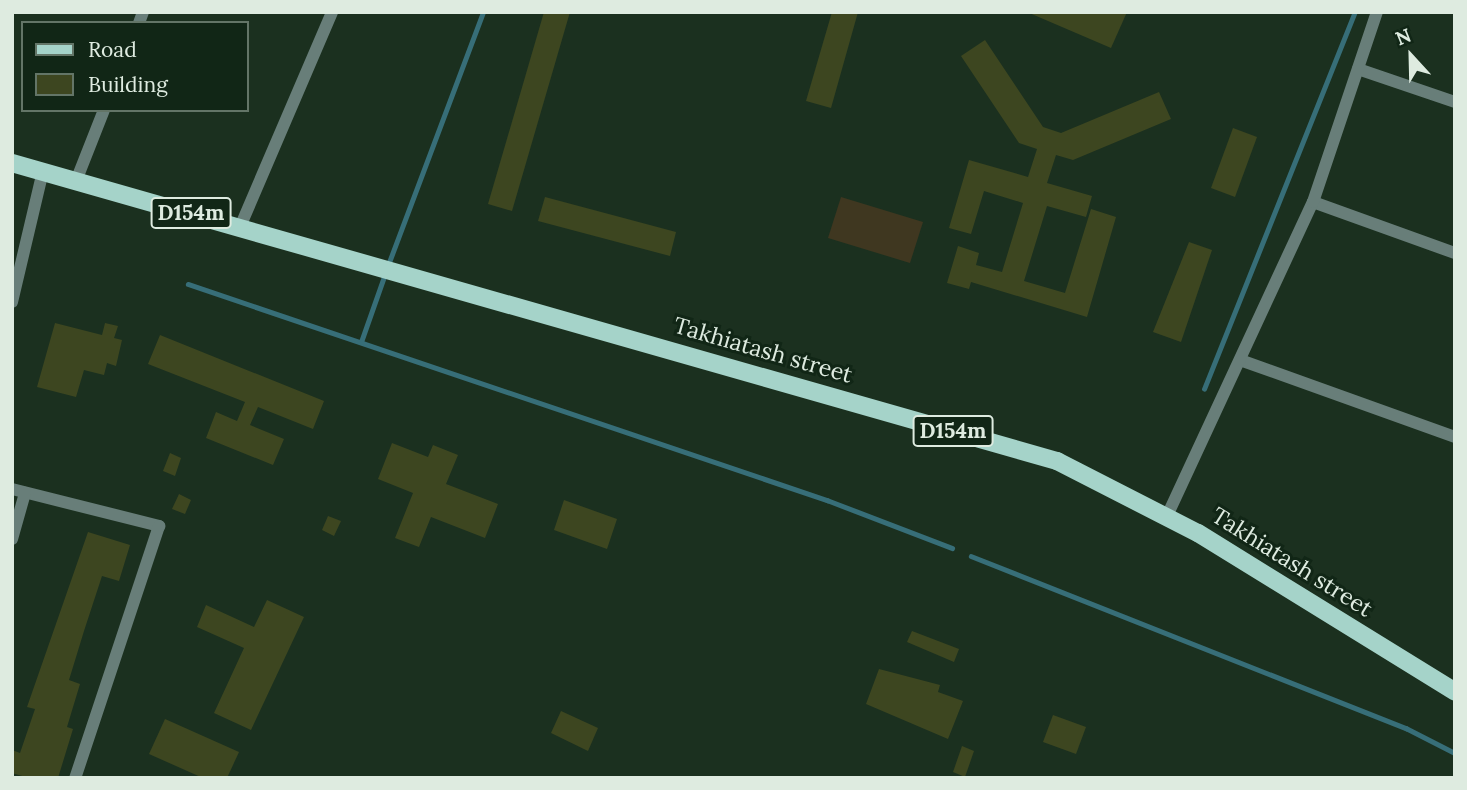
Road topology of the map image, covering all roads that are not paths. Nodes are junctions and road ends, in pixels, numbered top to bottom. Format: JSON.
{"nodes":[{"id":1,"x":332,"y":12,"type":"edge"},
{"id":2,"x":1377,"y":12,"type":"edge"},
{"id":3,"x":1358,"y":69,"type":"junction"},
{"id":4,"x":1455,"y":102,"type":"edge"},
{"id":5,"x":103,"y":112,"type":"edge"},
{"id":6,"x":12,"y":163,"type":"edge"},
{"id":7,"x":43,"y":171,"type":"junction"},
{"id":8,"x":76,"y":181,"type":"junction"},
{"id":9,"x":1313,"y":202,"type":"junction"},
{"id":10,"x":240,"y":227,"type":"junction"},
{"id":11,"x":1455,"y":253,"type":"edge"},
{"id":12,"x":12,"y":302,"type":"edge"},
{"id":13,"x":1240,"y":360,"type":"junction"},
{"id":14,"x":1455,"y":437,"type":"edge"},
{"id":15,"x":12,"y":489,"type":"edge"},
{"id":16,"x":25,"y":492,"type":"junction"},
{"id":17,"x":1167,"y":516,"type":"junction"},
{"id":18,"x":12,"y":539,"type":"edge"},
{"id":19,"x":1455,"y":692,"type":"edge"},
{"id":20,"x":75,"y":778,"type":"edge"}],
"edges":[{"from":1,"to":10,"type":"street"},
{"from":2,"to":3,"type":"street"},
{"from":3,"to":4,"type":"street"},
{"from":3,"to":9,"type":"street"},
{"from":5,"to":8,"type":"street"},
{"from":6,"to":7,"type":"main road","name":"Takhiatash street","number":"D154m"},
{"from":7,"to":8,"type":"main road","name":"Takhiatash street","number":"D154m"},
{"from":7,"to":12,"type":"street"},
{"from":8,"to":10,"type":"main road","name":"Takhiatash street","number":"D154m"},
{"from":9,"to":11,"type":"street"},
{"from":9,"to":13,"type":"street"},
{"from":10,"to":17,"type":"main road","name":"Takhiatash street","number":"D154m"},
{"from":13,"to":14,"type":"street"},
{"from":13,"to":17,"type":"street"},
{"from":15,"to":16,"type":"street"},
{"from":16,"to":18,"type":"street"},
{"from":16,"to":20,"type":"street"},
{"from":17,"to":19,"type":"main road","name":"Takhiatash street","number":"D154m"}]}
